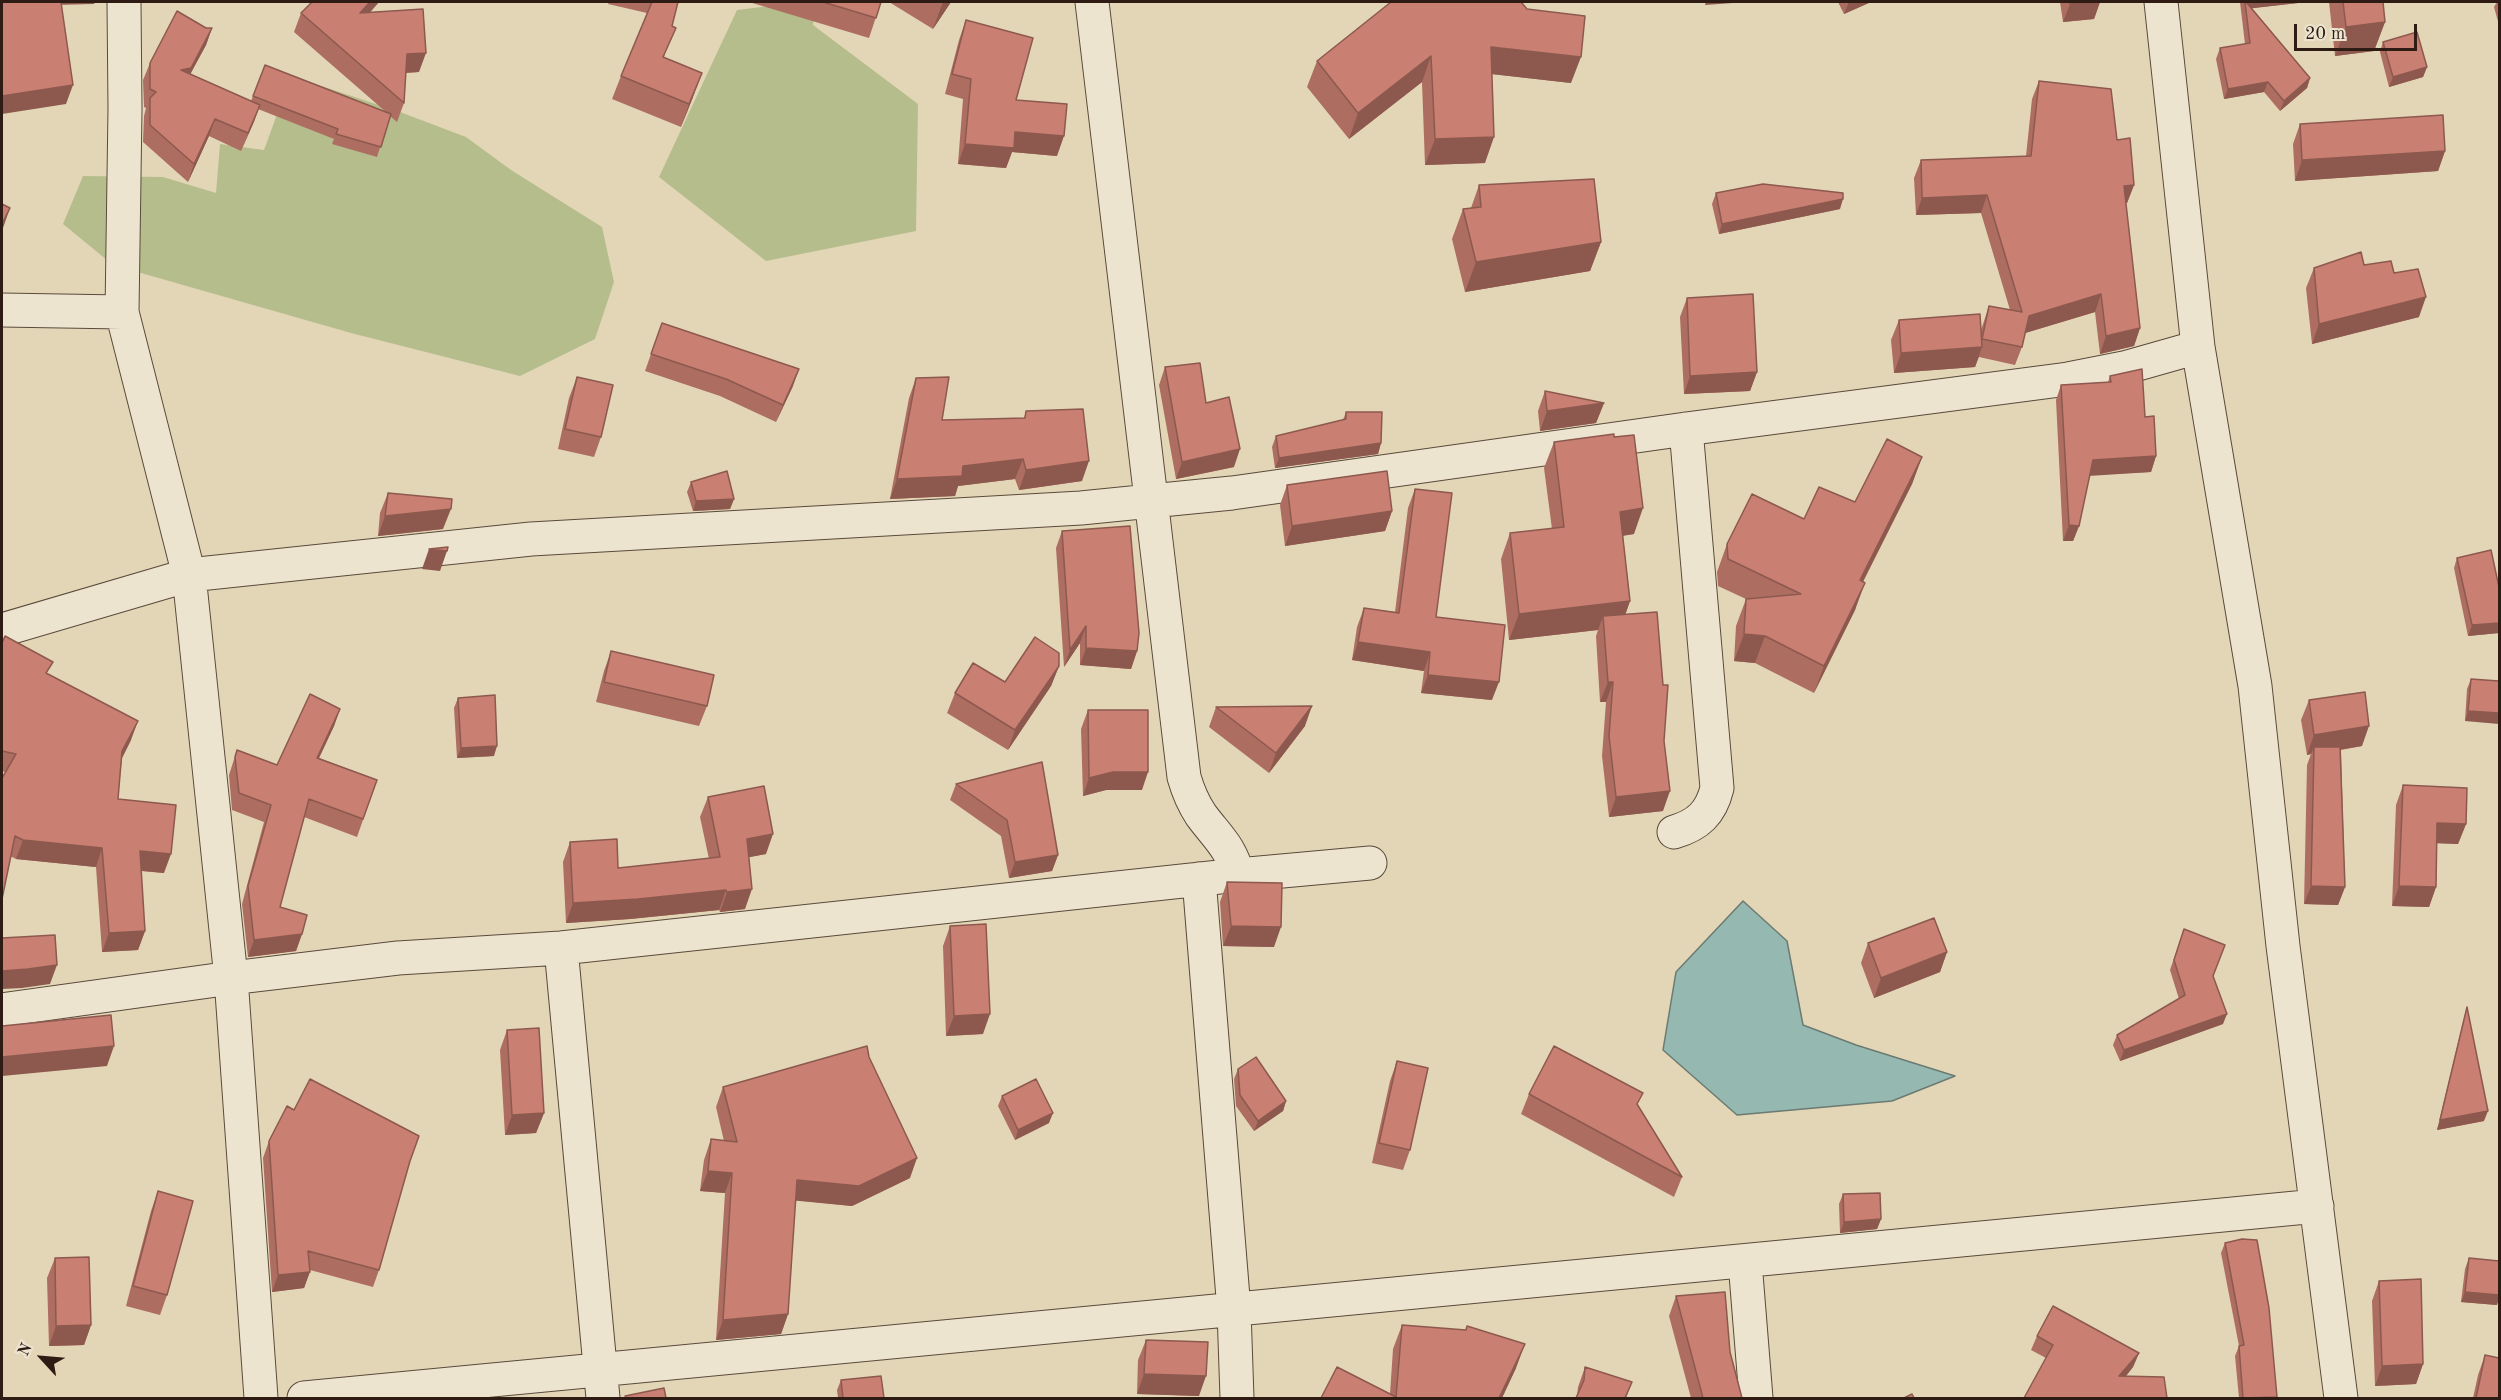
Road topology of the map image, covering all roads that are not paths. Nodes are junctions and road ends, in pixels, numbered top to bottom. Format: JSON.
{"nodes":[{"id":1,"x":124,"y":2,"type":"edge"},
{"id":2,"x":1092,"y":2,"type":"edge"},
{"id":3,"x":2161,"y":2,"type":"edge"},
{"id":4,"x":2,"y":310,"type":"edge"},
{"id":5,"x":122,"y":312,"type":"junction"},
{"id":6,"x":2198,"y":347,"type":"junction"},
{"id":7,"x":1686,"y":429,"type":"junction"},
{"id":8,"x":1151,"y":501,"type":"junction"},
{"id":9,"x":189,"y":575,"type":"junction"},
{"id":10,"x":2,"y":630,"type":"edge"},
{"id":11,"x":1674,"y":832,"type":"dead end"},
{"id":12,"x":1370,"y":863,"type":"dead end"},
{"id":13,"x":1238,"y":875,"type":"junction"},
{"id":14,"x":1199,"y":879,"type":"junction"},
{"id":15,"x":561,"y":948,"type":"junction"},
{"id":16,"x":231,"y":978,"type":"junction"},
{"id":17,"x":2,"y":1010,"type":"edge"},
{"id":18,"x":2317,"y":1206,"type":"junction"},
{"id":19,"x":1745,"y":1262,"type":"junction"},
{"id":20,"x":1234,"y":1310,"type":"junction"},
{"id":21,"x":602,"y":1385,"type":"edge"},
{"id":22,"x":261,"y":1398,"type":"edge"},
{"id":23,"x":304,"y":1398,"type":"edge"},
{"id":24,"x":1237,"y":1398,"type":"edge"},
{"id":25,"x":1756,"y":1398,"type":"edge"},
{"id":26,"x":2341,"y":1398,"type":"edge"}],
"edges":[{"from":1,"to":5,"type":"street"},
{"from":2,"to":8,"type":"street"},
{"from":3,"to":6,"type":"street"},
{"from":4,"to":5,"type":"street"},
{"from":5,"to":9,"type":"street"},
{"from":6,"to":7,"type":"street"},
{"from":6,"to":18,"type":"street"},
{"from":7,"to":8,"type":"street"},
{"from":7,"to":11,"type":"street"},
{"from":8,"to":9,"type":"street"},
{"from":8,"to":13,"type":"street"},
{"from":9,"to":10,"type":"street"},
{"from":9,"to":16,"type":"street"},
{"from":12,"to":13,"type":"street"},
{"from":13,"to":14,"type":"street"},
{"from":14,"to":15,"type":"street"},
{"from":14,"to":20,"type":"street"},
{"from":15,"to":16,"type":"street"},
{"from":15,"to":21,"type":"street"},
{"from":16,"to":17,"type":"street"},
{"from":16,"to":22,"type":"street"},
{"from":18,"to":19,"type":"street"},
{"from":18,"to":26,"type":"street"},
{"from":19,"to":20,"type":"street"},
{"from":19,"to":25,"type":"street"},
{"from":20,"to":21,"type":"street"},
{"from":20,"to":24,"type":"street"},
{"from":21,"to":23,"type":"street"}]}
